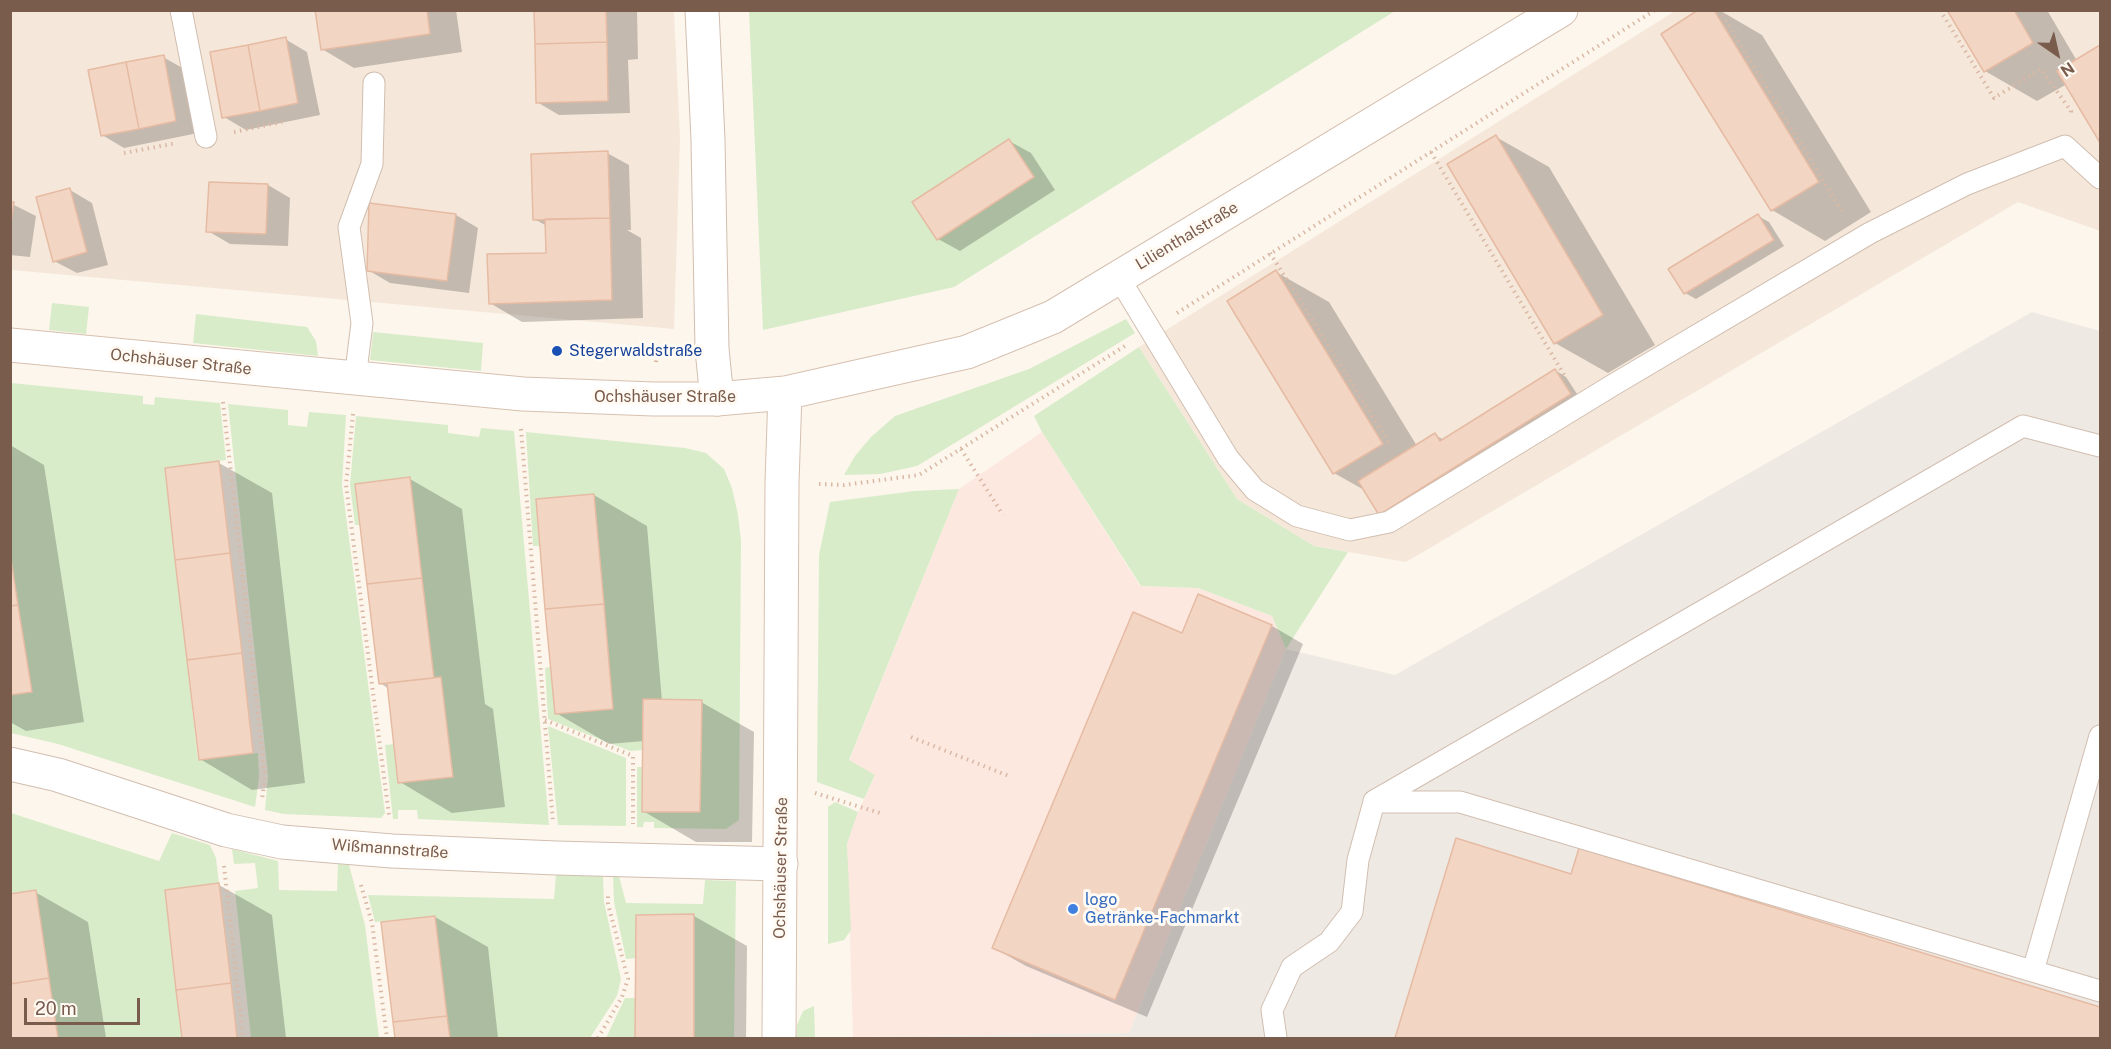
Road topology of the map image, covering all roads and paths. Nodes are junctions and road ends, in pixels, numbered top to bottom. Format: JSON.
{"nodes":[{"id":1,"x":181,"y":10,"type":"edge"},
{"id":2,"x":702,"y":10,"type":"edge"},
{"id":3,"x":1561,"y":10,"type":"edge"},
{"id":4,"x":1655,"y":10,"type":"edge"},
{"id":5,"x":1719,"y":10,"type":"edge"},
{"id":6,"x":1940,"y":10,"type":"edge"},
{"id":7,"x":374,"y":82,"type":"dead end"},
{"id":8,"x":206,"y":137,"type":"dead end"},
{"id":9,"x":2065,"y":146,"type":"junction"},
{"id":10,"x":1431,"y":152,"type":"junction"},
{"id":11,"x":2100,"y":178,"type":"edge"},
{"id":12,"x":1860,"y":239,"type":"junction"},
{"id":13,"x":1270,"y":253,"type":"junction"},
{"id":14,"x":1119,"y":278,"type":"junction"},
{"id":15,"x":1151,"y":329,"type":"junction"},
{"id":16,"x":10,"y":345,"type":"edge"},
{"id":17,"x":219,"y":366,"type":"junction"},
{"id":18,"x":355,"y":379,"type":"junction"},
{"id":19,"x":784,"y":393,"type":"junction"},
{"id":20,"x":523,"y":394,"type":"junction"},
{"id":21,"x":717,"y":399,"type":"junction"},
{"id":22,"x":1582,"y":404,"type":"junction"},
{"id":23,"x":1389,"y":443,"type":"dead end"},
{"id":24,"x":2100,"y":447,"type":"edge"},
{"id":25,"x":961,"y":449,"type":"junction"},
{"id":26,"x":782,"y":483,"type":"junction"},
{"id":27,"x":1003,"y":515,"type":"dead end"},
{"id":28,"x":545,"y":720,"type":"junction"},
{"id":29,"x":2100,"y":736,"type":"edge"},
{"id":30,"x":911,"y":737,"type":"dead end"},
{"id":31,"x":10,"y":764,"type":"edge"},
{"id":32,"x":1009,"y":776,"type":"dead end"},
{"id":33,"x":782,"y":794,"type":"junction"},
{"id":34,"x":1374,"y":802,"type":"junction"},
{"id":35,"x":880,"y":813,"type":"dead end"},
{"id":36,"x":226,"y":830,"type":"junction"},
{"id":37,"x":258,"y":838,"type":"junction"},
{"id":38,"x":350,"y":847,"type":"junction"},
{"id":39,"x":392,"y":851,"type":"junction"},
{"id":40,"x":556,"y":858,"type":"junction"},
{"id":41,"x":619,"y":860,"type":"junction"},
{"id":42,"x":781,"y":864,"type":"junction"},
{"id":43,"x":2033,"y":971,"type":"junction"},
{"id":44,"x":2100,"y":991,"type":"edge"},
{"id":45,"x":243,"y":1038,"type":"edge"},
{"id":46,"x":387,"y":1038,"type":"edge"},
{"id":47,"x":598,"y":1038,"type":"edge"},
{"id":48,"x":779,"y":1038,"type":"edge"},
{"id":49,"x":1276,"y":1038,"type":"edge"}],
"edges":[{"from":1,"to":8,"type":"lane"},
{"from":2,"to":21,"type":"street"},
{"from":3,"to":14,"type":"street","name":"Lilienthalstraße"},
{"from":4,"to":10,"type":"path"},
{"from":5,"to":12,"type":"path"},
{"from":6,"to":9,"type":"path"},
{"from":7,"to":18,"type":"lane"},
{"from":9,"to":11,"type":"lane"},
{"from":9,"to":12,"type":"lane"},
{"from":10,"to":13,"type":"path"},
{"from":10,"to":22,"type":"path"},
{"from":12,"to":22,"type":"lane"},
{"from":13,"to":15,"type":"path"},
{"from":13,"to":23,"type":"path"},
{"from":14,"to":15,"type":"lane"},
{"from":14,"to":19,"type":"street","name":"Lilienthalstraße"},
{"from":15,"to":22,"type":"lane"},
{"from":15,"to":25,"type":"path"},
{"from":16,"to":17,"type":"street","name":"Ochshäuser Straße"},
{"from":17,"to":18,"type":"street","name":"Ochshäuser Straße"},
{"from":17,"to":37,"type":"path"},
{"from":18,"to":20,"type":"street","name":"Ochshäuser Straße"},
{"from":18,"to":39,"type":"path"},
{"from":19,"to":21,"type":"street","name":"Ochshäuser Straße"},
{"from":19,"to":26,"type":"street","name":"Ochshäuser Straße"},
{"from":20,"to":21,"type":"street","name":"Ochshäuser Straße"},
{"from":20,"to":28,"type":"path"},
{"from":24,"to":34,"type":"lane"},
{"from":25,"to":26,"type":"path"},
{"from":25,"to":27,"type":"path"},
{"from":26,"to":33,"type":"street","name":"Ochshäuser Straße"},
{"from":28,"to":40,"type":"path"},
{"from":28,"to":41,"type":"path"},
{"from":29,"to":43,"type":"lane"},
{"from":30,"to":32,"type":"path"},
{"from":31,"to":36,"type":"street","name":"Wißmannstraße"},
{"from":33,"to":35,"type":"path"},
{"from":33,"to":42,"type":"street","name":"Ochshäuser Straße"},
{"from":34,"to":43,"type":"lane"},
{"from":34,"to":49,"type":"lane"},
{"from":36,"to":37,"type":"street","name":"Wißmannstraße"},
{"from":36,"to":45,"type":"path"},
{"from":37,"to":38,"type":"street","name":"Wißmannstraße"},
{"from":38,"to":39,"type":"street","name":"Wißmannstraße"},
{"from":38,"to":46,"type":"path"},
{"from":39,"to":40,"type":"street","name":"Wißmannstraße"},
{"from":40,"to":41,"type":"street","name":"Wißmannstraße"},
{"from":41,"to":42,"type":"street","name":"Wißmannstraße"},
{"from":41,"to":47,"type":"path"},
{"from":42,"to":48,"type":"street","name":"Ochshäuser Straße"},
{"from":43,"to":44,"type":"lane"}]}
